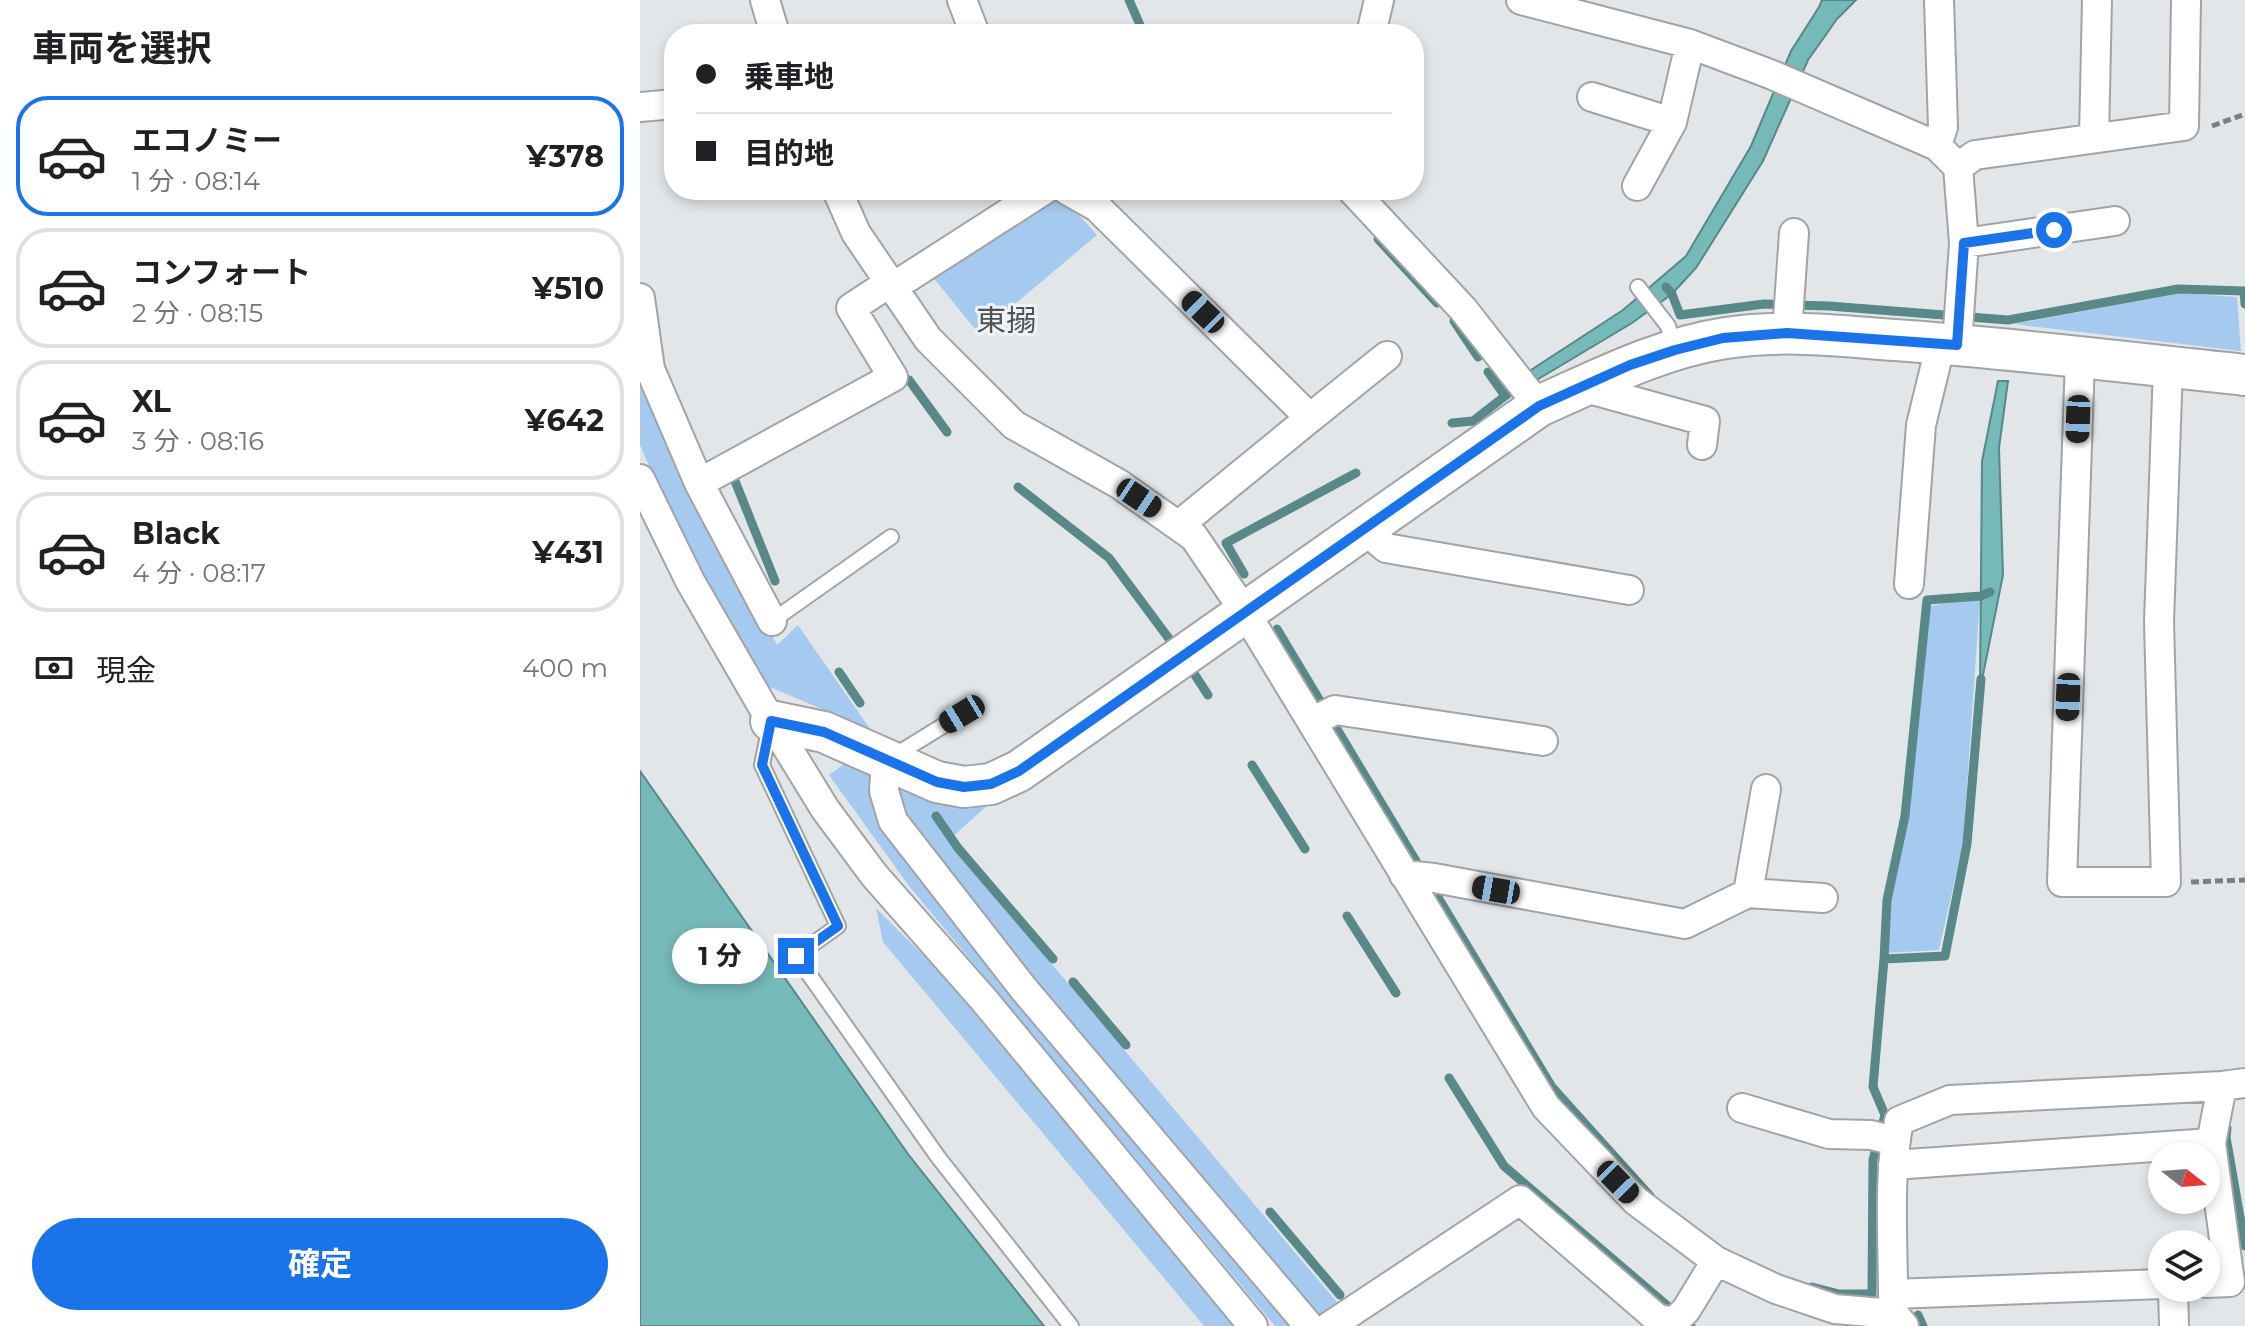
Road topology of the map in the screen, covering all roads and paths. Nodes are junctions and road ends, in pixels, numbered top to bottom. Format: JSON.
{"nodes":[{"id":1,"x":765,"y":0,"type":"edge"},
{"id":2,"x":962,"y":0,"type":"edge"},
{"id":3,"x":1379,"y":0,"type":"edge"},
{"id":4,"x":1521,"y":0,"type":"edge"},
{"id":5,"x":1939,"y":0,"type":"edge"},
{"id":6,"x":2097,"y":0,"type":"edge"},
{"id":7,"x":2186,"y":1,"type":"edge"},
{"id":8,"x":772,"y":24,"type":"edge"},
{"id":9,"x":971,"y":24,"type":"edge"},
{"id":10,"x":1373,"y":24,"type":"edge"},
{"id":11,"x":1690,"y":44,"type":"junction"},
{"id":12,"x":1592,"y":97,"type":"dead end"},
{"id":13,"x":664,"y":105,"type":"edge"},
{"id":14,"x":640,"y":107,"type":"edge"},
{"id":15,"x":1672,"y":122,"type":"junction"},
{"id":16,"x":2094,"y":138,"type":"junction"},
{"id":17,"x":1937,"y":146,"type":"junction"},
{"id":18,"x":1958,"y":167,"type":"junction"},
{"id":19,"x":1637,"y":186,"type":"dead end"},
{"id":20,"x":841,"y":200,"type":"edge"},
{"id":21,"x":1028,"y":200,"type":"edge"},
{"id":22,"x":1085,"y":200,"type":"edge"},
{"id":23,"x":1361,"y":200,"type":"edge"},
{"id":24,"x":2115,"y":221,"type":"dead end"},
{"id":25,"x":1794,"y":233,"type":"dead end"},
{"id":26,"x":1964,"y":243,"type":"junction"},
{"id":27,"x":893,"y":287,"type":"junction"},
{"id":28,"x":1638,"y":287,"type":"dead end"},
{"id":29,"x":640,"y":298,"type":"edge"},
{"id":30,"x":1788,"y":312,"type":"junction"},
{"id":31,"x":1954,"y":330,"type":"junction"},
{"id":32,"x":1675,"y":350,"type":"junction"},
{"id":33,"x":1387,"y":356,"type":"dead end"},
{"id":34,"x":2080,"y":358,"type":"junction"},
{"id":35,"x":2168,"y":367,"type":"junction"},
{"id":36,"x":2245,"y":375,"type":"edge"},
{"id":37,"x":1582,"y":387,"type":"junction"},
{"id":38,"x":1527,"y":390,"type":"junction"},
{"id":39,"x":1310,"y":418,"type":"junction"},
{"id":40,"x":1702,"y":445,"type":"dead end"},
{"id":41,"x":640,"y":479,"type":"edge"},
{"id":42,"x":699,"y":483,"type":"junction"},
{"id":43,"x":1179,"y":525,"type":"junction"},
{"id":44,"x":1363,"y":528,"type":"junction"},
{"id":45,"x":891,"y":537,"type":"dead end"},
{"id":46,"x":1909,"y":584,"type":"dead end"},
{"id":47,"x":1629,"y":590,"type":"dead end"},
{"id":48,"x":1245,"y":612,"type":"junction"},
{"id":49,"x":772,"y":621,"type":"joint"},
{"id":50,"x":962,"y":714,"type":"dead end"},
{"id":51,"x":1323,"y":716,"type":"junction"},
{"id":52,"x":771,"y":721,"type":"junction"},
{"id":53,"x":1543,"y":741,"type":"dead end"},
{"id":54,"x":886,"y":761,"type":"junction"},
{"id":55,"x":1766,"y":789,"type":"dead end"},
{"id":56,"x":1404,"y":875,"type":"junction"},
{"id":57,"x":2245,"y":880,"type":"edge"},
{"id":58,"x":2166,"y":882,"type":"junction"},
{"id":59,"x":1748,"y":893,"type":"junction"},
{"id":60,"x":1823,"y":898,"type":"dead end"},
{"id":61,"x":2233,"y":1084,"type":"edge"},
{"id":62,"x":1742,"y":1108,"type":"dead end"},
{"id":63,"x":2211,"y":1142,"type":"edge"},
{"id":64,"x":2148,"y":1144,"type":"edge"},
{"id":65,"x":1886,"y":1147,"type":"junction"},
{"id":66,"x":2220,"y":1209,"type":"edge"},
{"id":67,"x":1716,"y":1261,"type":"junction"},
{"id":68,"x":2220,"y":1282,"type":"edge"},
{"id":69,"x":2148,"y":1285,"type":"edge"},
{"id":70,"x":2173,"y":1302,"type":"edge"},
{"id":71,"x":1897,"y":1311,"type":"edge"},
{"id":72,"x":1833,"y":1317,"type":"edge"},
{"id":73,"x":1071,"y":1326,"type":"edge"},
{"id":74,"x":1253,"y":1326,"type":"edge"},
{"id":75,"x":1309,"y":1326,"type":"edge"},
{"id":76,"x":1330,"y":1326,"type":"edge"},
{"id":77,"x":2174,"y":1326,"type":"edge"}],
"edges":[{"from":1,"to":8,"type":"street"},
{"from":2,"to":9,"type":"street"},
{"from":3,"to":10,"type":"street"},
{"from":4,"to":11,"type":"street"},
{"from":5,"to":17,"type":"street"},
{"from":6,"to":16,"type":"street"},
{"from":7,"to":16,"type":"street"},
{"from":11,"to":15,"type":"street"},
{"from":11,"to":17,"type":"street"},
{"from":12,"to":15,"type":"street"},
{"from":13,"to":14,"type":"street"},
{"from":15,"to":19,"type":"street"},
{"from":16,"to":18,"type":"street"},
{"from":17,"to":18,"type":"street"},
{"from":18,"to":26,"type":"street"},
{"from":20,"to":27,"type":"street"},
{"from":21,"to":27,"type":"street"},
{"from":22,"to":39,"type":"street"},
{"from":23,"to":38,"type":"street"},
{"from":24,"to":26,"type":"street"},
{"from":25,"to":30,"type":"street"},
{"from":26,"to":31,"type":"street"},
{"from":27,"to":42,"type":"street"},
{"from":27,"to":43,"type":"street"},
{"from":28,"to":32,"type":"lane"},
{"from":29,"to":42,"type":"street"},
{"from":30,"to":31,"type":"street"},
{"from":30,"to":32,"type":"street"},
{"from":31,"to":34,"type":"street"},
{"from":31,"to":46,"type":"street"},
{"from":32,"to":37,"type":"street"},
{"from":33,"to":39,"type":"street"},
{"from":34,"to":35,"type":"street"},
{"from":34,"to":58,"type":"street"},
{"from":35,"to":36,"type":"street"},
{"from":35,"to":58,"type":"street"},
{"from":37,"to":38,"type":"street"},
{"from":37,"to":40,"type":"street"},
{"from":38,"to":44,"type":"street"},
{"from":39,"to":43,"type":"street"},
{"from":41,"to":52,"type":"street"},
{"from":42,"to":49,"type":"street"},
{"from":43,"to":48,"type":"street"},
{"from":44,"to":47,"type":"street"},
{"from":44,"to":48,"type":"street"},
{"from":45,"to":49,"type":"lane"},
{"from":48,"to":51,"type":"street"},
{"from":48,"to":54,"type":"street"},
{"from":50,"to":54,"type":"lane"},
{"from":51,"to":53,"type":"street"},
{"from":51,"to":56,"type":"street"},
{"from":52,"to":54,"type":"street"},
{"from":52,"to":73,"type":"lane"},
{"from":52,"to":74,"type":"street"},
{"from":54,"to":75,"type":"street"},
{"from":55,"to":59,"type":"street"},
{"from":56,"to":59,"type":"street"},
{"from":56,"to":67,"type":"street"},
{"from":57,"to":58,"type":"path"},
{"from":59,"to":60,"type":"street"},
{"from":61,"to":63,"type":"street"},
{"from":61,"to":65,"type":"street"},
{"from":62,"to":65,"type":"street"},
{"from":64,"to":65,"type":"street"},
{"from":65,"to":71,"type":"street"},
{"from":66,"to":68,"type":"street"},
{"from":67,"to":72,"type":"street"},
{"from":67,"to":76,"type":"street"},
{"from":69,"to":71,"type":"street"},
{"from":70,"to":77,"type":"street"},
{"from":71,"to":72,"type":"street"}]}
